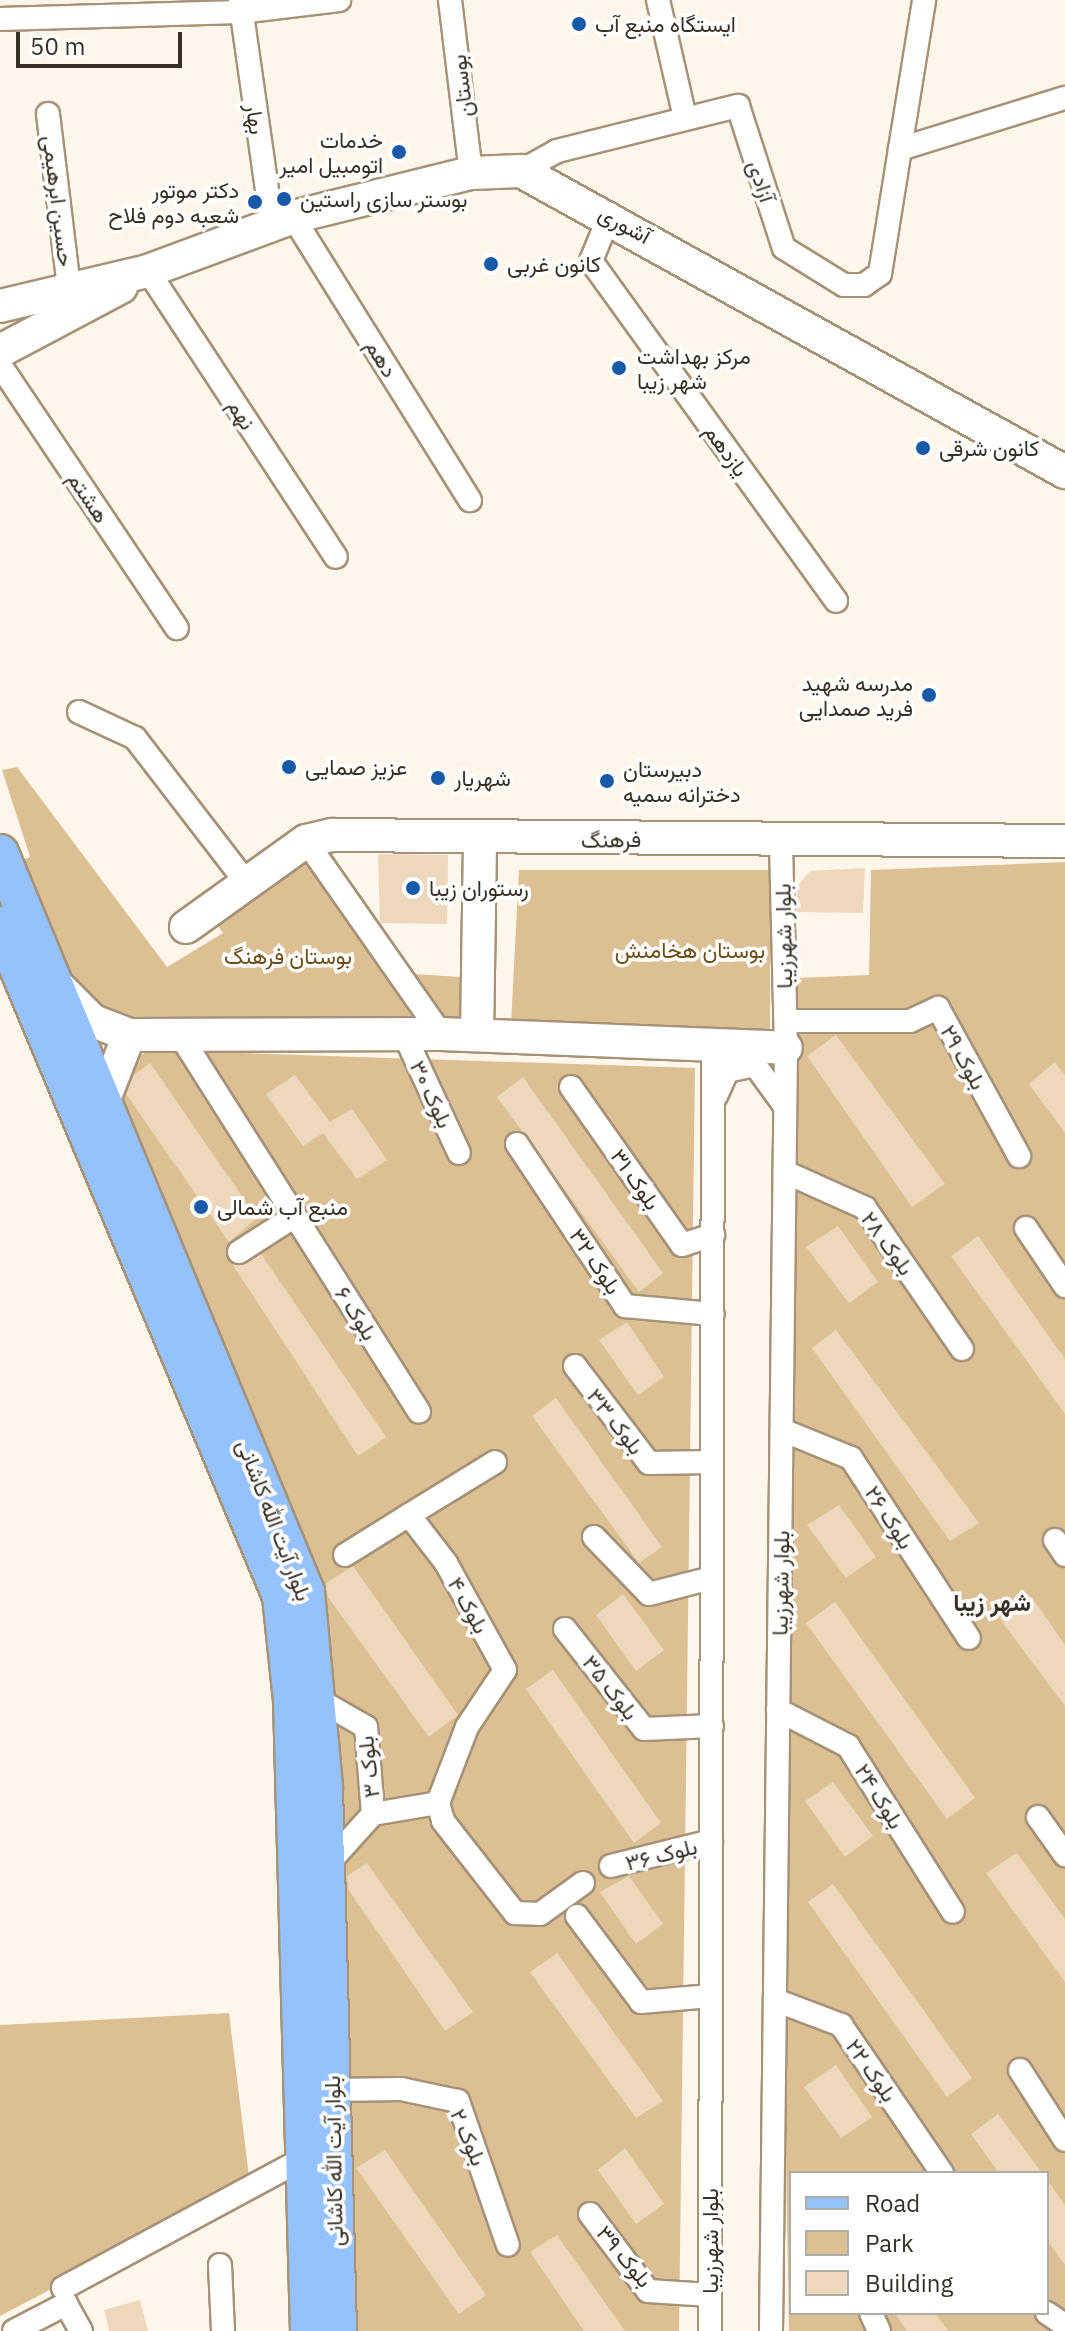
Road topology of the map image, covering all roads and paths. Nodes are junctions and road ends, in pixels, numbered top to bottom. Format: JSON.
{"nodes":[{"id":1,"x":339,"y":0,"type":"edge"},
{"id":2,"x":450,"y":0,"type":"edge"},
{"id":3,"x":658,"y":0,"type":"edge"},
{"id":4,"x":924,"y":0,"type":"edge"},
{"id":5,"x":240,"y":6,"type":"edge"},
{"id":6,"x":0,"y":19,"type":"edge"},
{"id":7,"x":1065,"y":98,"type":"edge"},
{"id":8,"x":48,"y":114,"type":"dead end"},
{"id":9,"x":685,"y":118,"type":"junction"},
{"id":10,"x":900,"y":149,"type":"junction"},
{"id":11,"x":521,"y":171,"type":"junction"},
{"id":12,"x":471,"y":173,"type":"junction"},
{"id":13,"x":610,"y":214,"type":"junction"},
{"id":14,"x":283,"y":222,"type":"junction"},
{"id":15,"x":148,"y":271,"type":"junction"},
{"id":16,"x":69,"y":288,"type":"junction"},
{"id":17,"x":0,"y":306,"type":"edge"},
{"id":18,"x":0,"y":351,"type":"edge"},
{"id":19,"x":0,"y":365,"type":"edge"},
{"id":20,"x":1065,"y":472,"type":"edge"},
{"id":21,"x":470,"y":500,"type":"dead end"},
{"id":22,"x":336,"y":557,"type":"dead end"},
{"id":23,"x":836,"y":601,"type":"dead end"},
{"id":24,"x":177,"y":628,"type":"dead end"},
{"id":25,"x":79,"y":712,"type":"dead end"},
{"id":26,"x":781,"y":836,"type":"junction"},
{"id":27,"x":306,"y":841,"type":"junction"},
{"id":28,"x":480,"y":841,"type":"junction"},
{"id":29,"x":1065,"y":841,"type":"edge"},
{"id":30,"x":0,"y":853,"type":"edge"},
{"id":31,"x":245,"y":881,"type":"junction"},
{"id":32,"x":0,"y":925,"type":"edge"},
{"id":33,"x":186,"y":927,"type":"dead end"},
{"id":34,"x":47,"y":971,"type":"junction"},
{"id":35,"x":404,"y":1034,"type":"junction"},
{"id":36,"x":441,"y":1034,"type":"junction"},
{"id":37,"x":129,"y":1035,"type":"junction"},
{"id":38,"x":180,"y":1035,"type":"junction"},
{"id":39,"x":477,"y":1035,"type":"junction"},
{"id":40,"x":786,"y":1035,"type":"junction"},
{"id":41,"x":713,"y":1047,"type":"junction"},
{"id":42,"x":571,"y":1087,"type":"dead end"},
{"id":43,"x":103,"y":1102,"type":"junction"},
{"id":44,"x":713,"y":1105,"type":"junction"},
{"id":45,"x":786,"y":1108,"type":"junction"},
{"id":46,"x":517,"y":1144,"type":"dead end"},
{"id":47,"x":459,"y":1153,"type":"dead end"},
{"id":48,"x":1019,"y":1156,"type":"dead end"},
{"id":49,"x":785,"y":1172,"type":"junction"},
{"id":50,"x":295,"y":1216,"type":"junction"},
{"id":51,"x":1026,"y":1228,"type":"dead end"},
{"id":52,"x":713,"y":1235,"type":"junction"},
{"id":53,"x":239,"y":1252,"type":"dead end"},
{"id":54,"x":1065,"y":1286,"type":"edge"},
{"id":55,"x":713,"y":1314,"type":"junction"},
{"id":56,"x":962,"y":1349,"type":"dead end"},
{"id":57,"x":575,"y":1366,"type":"dead end"},
{"id":58,"x":419,"y":1411,"type":"dead end"},
{"id":59,"x":782,"y":1430,"type":"junction"},
{"id":60,"x":495,"y":1462,"type":"dead end"},
{"id":61,"x":712,"y":1462,"type":"junction"},
{"id":62,"x":409,"y":1515,"type":"junction"},
{"id":63,"x":594,"y":1537,"type":"dead end"},
{"id":64,"x":345,"y":1555,"type":"dead end"},
{"id":65,"x":712,"y":1578,"type":"junction"},
{"id":66,"x":565,"y":1629,"type":"dead end"},
{"id":67,"x":969,"y":1638,"type":"dead end"},
{"id":68,"x":317,"y":1699,"type":"junction"},
{"id":69,"x":778,"y":1710,"type":"junction"},
{"id":70,"x":712,"y":1726,"type":"junction"},
{"id":71,"x":438,"y":1803,"type":"junction"},
{"id":72,"x":373,"y":1814,"type":"junction"},
{"id":73,"x":1038,"y":1817,"type":"dead end"},
{"id":74,"x":711,"y":1841,"type":"junction"},
{"id":75,"x":1065,"y":1855,"type":"edge"},
{"id":76,"x":326,"y":1866,"type":"junction"},
{"id":77,"x":611,"y":1866,"type":"dead end"},
{"id":78,"x":583,"y":1883,"type":"dead end"},
{"id":79,"x":953,"y":1912,"type":"dead end"},
{"id":80,"x":577,"y":1916,"type":"dead end"},
{"id":81,"x":711,"y":1996,"type":"junction"},
{"id":82,"x":775,"y":2000,"type":"junction"},
{"id":83,"x":1020,"y":2070,"type":"dead end"},
{"id":84,"x":331,"y":2090,"type":"junction"},
{"id":85,"x":1065,"y":2140,"type":"edge"},
{"id":86,"x":304,"y":2158,"type":"junction"},
{"id":87,"x":941,"y":2171,"type":"edge"},
{"id":88,"x":590,"y":2214,"type":"dead end"},
{"id":89,"x":508,"y":2245,"type":"dead end"},
{"id":90,"x":781,"y":2257,"type":"edge"},
{"id":91,"x":220,"y":2265,"type":"dead end"},
{"id":92,"x":63,"y":2288,"type":"dead end"},
{"id":93,"x":710,"y":2295,"type":"junction"},
{"id":94,"x":14,"y":2331,"type":"edge"},
{"id":95,"x":81,"y":2331,"type":"edge"},
{"id":96,"x":223,"y":2331,"type":"edge"},
{"id":97,"x":309,"y":2331,"type":"edge"},
{"id":98,"x":338,"y":2331,"type":"edge"},
{"id":99,"x":710,"y":2331,"type":"edge"},
{"id":100,"x":771,"y":2331,"type":"edge"}],
"edges":[{"from":1,"to":5,"type":"street"},
{"from":2,"to":12,"type":"street","name":"بوستان"},
{"from":3,"to":9,"type":"street"},
{"from":4,"to":10,"type":"street","name":"آزادی"},
{"from":5,"to":6,"type":"street"},
{"from":5,"to":14,"type":"street","name":"بهار"},
{"from":7,"to":10,"type":"street"},
{"from":8,"to":16,"type":"street","name":"حسین ابرهیمی"},
{"from":9,"to":10,"type":"street","name":"آزادی"},
{"from":9,"to":11,"type":"street","name":"آزادی"},
{"from":11,"to":12,"type":"street","name":"آشوری"},
{"from":11,"to":13,"type":"street","name":"آشوری"},
{"from":12,"to":14,"type":"street","name":"آشوری"},
{"from":13,"to":20,"type":"street","name":"آشوری"},
{"from":13,"to":23,"type":"street","name":"یازدهم"},
{"from":14,"to":15,"type":"street","name":"آشوری"},
{"from":14,"to":21,"type":"street","name":"دهم"},
{"from":15,"to":16,"type":"street"},
{"from":15,"to":18,"type":"street"},
{"from":15,"to":22,"type":"street","name":"نهم"},
{"from":16,"to":17,"type":"street"},
{"from":19,"to":24,"type":"street","name":"هشتم"},
{"from":25,"to":31,"type":"street"},
{"from":26,"to":28,"type":"street","name":"فرهنگ"},
{"from":26,"to":29,"type":"street","name":"فرهنگ"},
{"from":26,"to":40,"type":"street","name":"بلوار شهرزیبا"},
{"from":27,"to":28,"type":"street","name":"فرهنگ"},
{"from":27,"to":31,"type":"street","name":"فرهنگ"},
{"from":27,"to":36,"type":"street"},
{"from":28,"to":39,"type":"street"},
{"from":30,"to":34,"type":"main road","name":"بلوار آیت الله کاشانی"},
{"from":31,"to":33,"type":"street","name":"فرهنگ"},
{"from":32,"to":86,"type":"main road","name":"بلوار آیت الله کاشانی"},
{"from":34,"to":37,"type":"street"},
{"from":34,"to":43,"type":"main road","name":"بلوار آیت الله کاشانی"},
{"from":35,"to":36,"type":"street"},
{"from":35,"to":38,"type":"street"},
{"from":35,"to":47,"type":"street","name":"بلوک ۳۰"},
{"from":36,"to":39,"type":"street"},
{"from":37,"to":38,"type":"street"},
{"from":37,"to":43,"type":"street"},
{"from":38,"to":50,"type":"street","name":"بلوک ۶"},
{"from":39,"to":41,"type":"street"},
{"from":40,"to":41,"type":"street"},
{"from":40,"to":45,"type":"street","name":"بلوار شهرزیبا"},
{"from":40,"to":48,"type":"street","name":"بلوک ۲۹"},
{"from":41,"to":44,"type":"street","name":"بلوار شهرزیبا"},
{"from":42,"to":52,"type":"street","name":"بلوک ۳۱"},
{"from":43,"to":68,"type":"main road","name":"بلوار آیت الله کاشانی"},
{"from":44,"to":45,"type":"street"},
{"from":44,"to":52,"type":"street","name":"بلوار شهرزیبا"},
{"from":45,"to":49,"type":"street","name":"بلوار شهرزیبا"},
{"from":46,"to":55,"type":"street","name":"بلوک ۳۲"},
{"from":49,"to":56,"type":"street","name":"بلوک ۲۸"},
{"from":49,"to":59,"type":"street","name":"بلوار شهرزیبا"},
{"from":50,"to":53,"type":"street"},
{"from":50,"to":58,"type":"street","name":"بلوک ۶"},
{"from":51,"to":54,"type":"street"},
{"from":52,"to":55,"type":"street","name":"بلوار شهرزیبا"},
{"from":55,"to":61,"type":"street","name":"بلوار شهرزیبا"},
{"from":57,"to":61,"type":"street","name":"بلوک ۳۳"},
{"from":59,"to":67,"type":"street","name":"بلوک ۲۶"},
{"from":59,"to":69,"type":"street","name":"بلوار شهرزیبا"},
{"from":60,"to":62,"type":"street"},
{"from":61,"to":65,"type":"street","name":"بلوار شهرزیبا"},
{"from":62,"to":64,"type":"street"},
{"from":62,"to":71,"type":"street","name":"بلوک ۴"},
{"from":63,"to":65,"type":"street"},
{"from":65,"to":70,"type":"street","name":"بلوار شهرزیبا"},
{"from":66,"to":70,"type":"street","name":"بلوک ۳۵"},
{"from":68,"to":72,"type":"street","name":"بلوک ۳"},
{"from":68,"to":76,"type":"main road","name":"بلوار آیت الله کاشانی"},
{"from":69,"to":79,"type":"street","name":"بلوک ۲۴"},
{"from":69,"to":82,"type":"street","name":"بلوار شهرزیبا"},
{"from":70,"to":74,"type":"street","name":"بلوار شهرزیبا"},
{"from":71,"to":72,"type":"street","name":"بلوک ۳"},
{"from":71,"to":78,"type":"street"},
{"from":72,"to":76,"type":"street","name":"بلوک ۳"},
{"from":73,"to":75,"type":"street"},
{"from":74,"to":77,"type":"street","name":"بلوک ۳۶"},
{"from":74,"to":81,"type":"street","name":"بلوار شهرزیبا"},
{"from":76,"to":84,"type":"main road","name":"بلوار آیت الله کاشانی"},
{"from":80,"to":81,"type":"street"},
{"from":81,"to":93,"type":"street","name":"بلوار شهرزیبا"},
{"from":82,"to":87,"type":"street","name":"بلوک ۲۲"},
{"from":82,"to":90,"type":"street","name":"بلوار شهرزیبا"},
{"from":83,"to":85,"type":"street"},
{"from":84,"to":89,"type":"street","name":"بلوک ۲"},
{"from":84,"to":98,"type":"main road","name":"بلوار آیت الله کاشانی"},
{"from":86,"to":92,"type":"street"},
{"from":86,"to":97,"type":"main road","name":"بلوار آیت الله کاشانی"},
{"from":88,"to":93,"type":"street","name":"بلوک ۳۹"},
{"from":90,"to":100,"type":"street","name":"بلوار شهرزیبا"},
{"from":91,"to":96,"type":"street"},
{"from":93,"to":99,"type":"street","name":"بلوار شهرزیبا"},
{"from":94,"to":95,"type":"street"}]}
